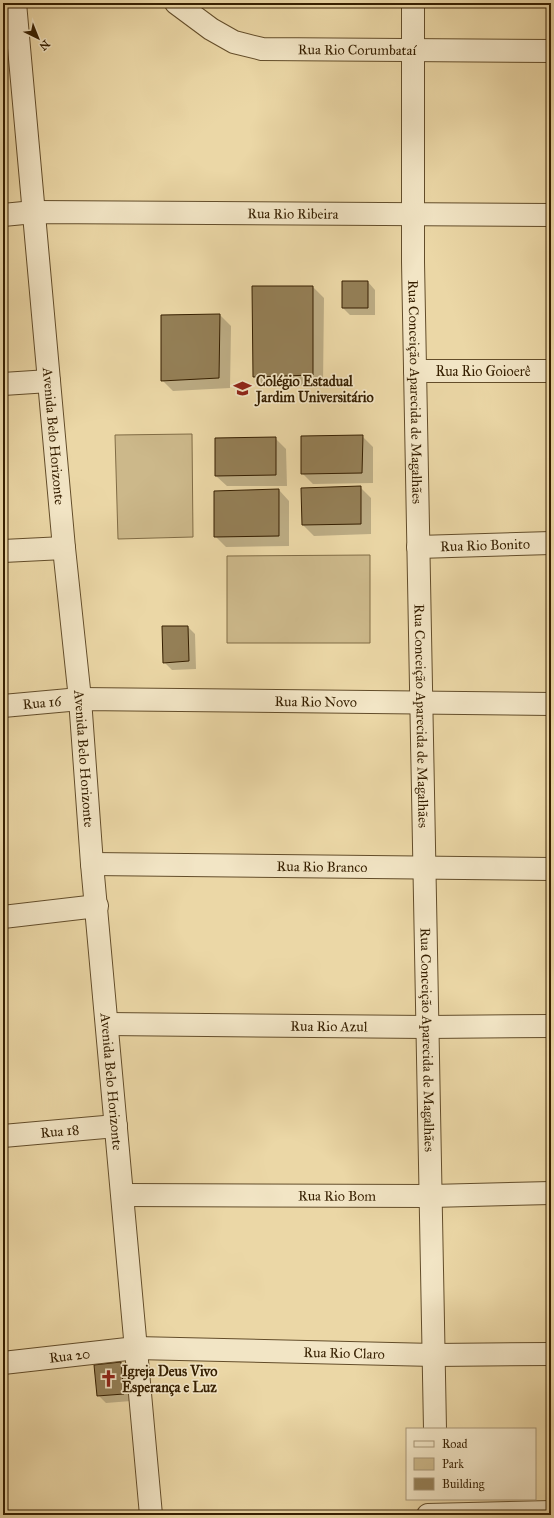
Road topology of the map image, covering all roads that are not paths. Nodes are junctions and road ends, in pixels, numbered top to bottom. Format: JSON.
{"nodes":[{"id":1,"x":15,"y":3,"type":"edge"},
{"id":2,"x":176,"y":3,"type":"edge"},
{"id":3,"x":412,"y":3,"type":"edge"},
{"id":4,"x":11,"y":46,"type":"edge"},
{"id":5,"x":413,"y":49,"type":"junction"},
{"id":6,"x":551,"y":51,"type":"edge"},
{"id":7,"x":34,"y":212,"type":"junction"},
{"id":8,"x":3,"y":214,"type":"edge"},
{"id":9,"x":412,"y":214,"type":"junction"},
{"id":10,"x":551,"y":215,"type":"edge"},
{"id":11,"x":415,"y":371,"type":"junction"},
{"id":12,"x":551,"y":371,"type":"edge"},
{"id":13,"x":49,"y":381,"type":"junction"},
{"id":14,"x":3,"y":384,"type":"edge"},
{"id":15,"x":551,"y":543,"type":"edge"},
{"id":16,"x":418,"y":547,"type":"junction"},
{"id":17,"x":64,"y":548,"type":"junction"},
{"id":18,"x":3,"y":551,"type":"edge"},
{"id":19,"x":80,"y":699,"type":"junction"},
{"id":20,"x":422,"y":702,"type":"junction"},
{"id":21,"x":551,"y":704,"type":"edge"},
{"id":22,"x":3,"y":706,"type":"edge"},
{"id":23,"x":92,"y":864,"type":"junction"},
{"id":24,"x":424,"y":868,"type":"junction"},
{"id":25,"x":551,"y":869,"type":"edge"},
{"id":26,"x":96,"y":906,"type":"junction"},
{"id":27,"x":3,"y":917,"type":"edge"},
{"id":28,"x":107,"y":1024,"type":"junction"},
{"id":29,"x":551,"y":1026,"type":"edge"},
{"id":30,"x":427,"y":1027,"type":"junction"},
{"id":31,"x":116,"y":1126,"type":"junction"},
{"id":32,"x":3,"y":1136,"type":"edge"},
{"id":33,"x":551,"y":1193,"type":"edge"},
{"id":34,"x":123,"y":1195,"type":"junction"},
{"id":35,"x":431,"y":1196,"type":"junction"},
{"id":36,"x":136,"y":1348,"type":"junction"},
{"id":37,"x":551,"y":1354,"type":"edge"},
{"id":38,"x":434,"y":1355,"type":"junction"},
{"id":39,"x":3,"y":1363,"type":"edge"},
{"id":40,"x":435,"y":1428,"type":"edge"},
{"id":41,"x":436,"y":1500,"type":"edge"},
{"id":42,"x":551,"y":1512,"type":"edge"},
{"id":43,"x":152,"y":1515,"type":"edge"},
{"id":44,"x":428,"y":1515,"type":"edge"},
{"id":45,"x":437,"y":1515,"type":"edge"}],
"edges":[{"from":1,"to":4,"type":"street","name":"Avenida Belo Horizonte"},
{"from":2,"to":5,"type":"street","name":"Rua Rio Corumbataí"},
{"from":3,"to":5,"type":"street","name":"Rua Conceição Aparecida de Magalhães"},
{"from":4,"to":7,"type":"street","name":"Avenida Belo Horizonte"},
{"from":5,"to":6,"type":"street","name":"Rua Rio Corumbataí"},
{"from":5,"to":9,"type":"street","name":"Rua Conceição Aparecida de Magalhães"},
{"from":7,"to":8,"type":"street","name":"Rua Rio Ribeira"},
{"from":7,"to":9,"type":"street","name":"Rua Rio Ribeira"},
{"from":7,"to":13,"type":"street","name":"Avenida Belo Horizonte"},
{"from":9,"to":10,"type":"street","name":"Rua Rio Ribeira"},
{"from":9,"to":11,"type":"street","name":"Rua Conceição Aparecida de Magalhães"},
{"from":11,"to":12,"type":"street","name":"Rua Rio Goioerê"},
{"from":11,"to":16,"type":"street","name":"Rua Conceição Aparecida de Magalhães"},
{"from":13,"to":14,"type":"street"},
{"from":13,"to":17,"type":"street","name":"Avenida Belo Horizonte"},
{"from":15,"to":16,"type":"street","name":"Rua Rio Bonito"},
{"from":16,"to":20,"type":"street","name":"Rua Conceição Aparecida de Magalhães"},
{"from":17,"to":18,"type":"street"},
{"from":17,"to":19,"type":"street","name":"Avenida Belo Horizonte"},
{"from":19,"to":20,"type":"street","name":"Rua Rio Novo"},
{"from":19,"to":22,"type":"street","name":"Rua 16"},
{"from":19,"to":23,"type":"street","name":"Avenida Belo Horizonte"},
{"from":20,"to":21,"type":"street","name":"Rua Rio Novo"},
{"from":20,"to":24,"type":"street","name":"Rua Conceição Aparecida de Magalhães"},
{"from":23,"to":24,"type":"street","name":"Rua Rio Branco"},
{"from":23,"to":26,"type":"street","name":"Avenida Belo Horizonte"},
{"from":24,"to":25,"type":"street","name":"Rua Rio Branco"},
{"from":24,"to":30,"type":"street","name":"Rua Conceição Aparecida de Magalhães"},
{"from":26,"to":27,"type":"street"},
{"from":26,"to":28,"type":"street","name":"Avenida Belo Horizonte"},
{"from":28,"to":30,"type":"street","name":"Rua Rio Azul"},
{"from":28,"to":31,"type":"street","name":"Avenida Belo Horizonte"},
{"from":29,"to":30,"type":"street","name":"Rua Rio Azul"},
{"from":30,"to":35,"type":"street","name":"Rua Conceição Aparecida de Magalhães"},
{"from":31,"to":32,"type":"street","name":"Rua 18"},
{"from":31,"to":34,"type":"street","name":"Avenida Belo Horizonte"},
{"from":33,"to":35,"type":"street","name":"Rua Rio Bom"},
{"from":34,"to":35,"type":"street","name":"Rua Rio Bom"},
{"from":34,"to":36,"type":"street","name":"Avenida Belo Horizonte"},
{"from":35,"to":38,"type":"street","name":"Rua Conceição Aparecida de Magalhães"},
{"from":36,"to":38,"type":"street","name":"Rua Rio Claro"},
{"from":36,"to":39,"type":"street","name":"Rua 20"},
{"from":36,"to":43,"type":"street","name":"Avenida Belo Horizonte"},
{"from":37,"to":38,"type":"street","name":"Rua Rio Claro"},
{"from":38,"to":40,"type":"street","name":"Rua Conceição Aparecida de Magalhães"},
{"from":41,"to":45,"type":"street"},
{"from":42,"to":45,"type":"street"},
{"from":44,"to":45,"type":"street"}]}
